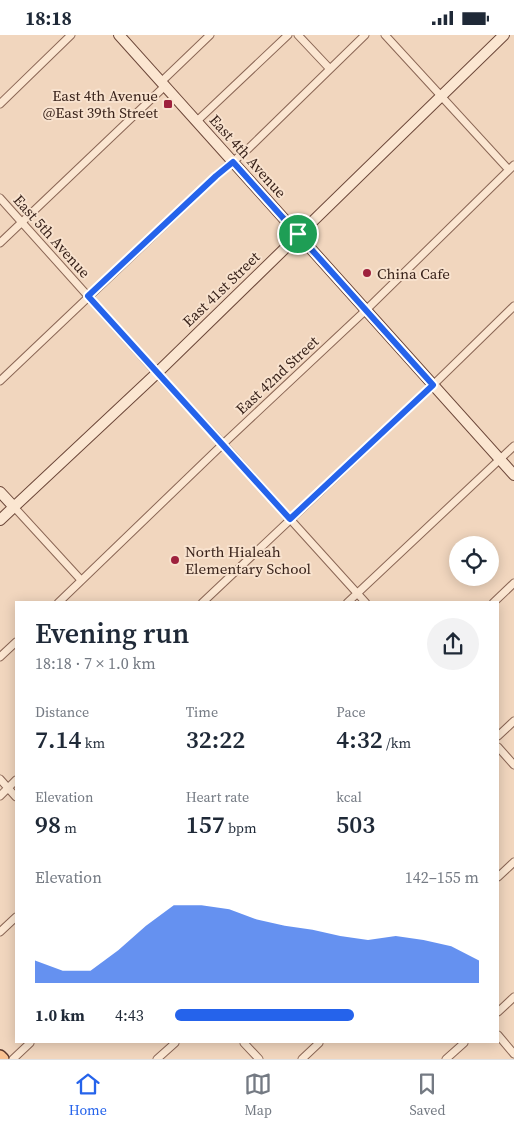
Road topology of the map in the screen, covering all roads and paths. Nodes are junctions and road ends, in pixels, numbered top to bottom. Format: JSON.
{"nodes":[{"id":1,"x":71,"y":35,"type":"edge"},
{"id":2,"x":118,"y":35,"type":"edge"},
{"id":3,"x":210,"y":35,"type":"edge"},
{"id":4,"x":288,"y":35,"type":"edge"},
{"id":5,"x":298,"y":35,"type":"edge"},
{"id":6,"x":365,"y":35,"type":"edge"},
{"id":7,"x":385,"y":35,"type":"edge"},
{"id":8,"x":504,"y":35,"type":"edge"},
{"id":9,"x":330,"y":69,"type":"junction"},
{"id":10,"x":163,"y":84,"type":"junction"},
{"id":11,"x":441,"y":96,"type":"junction"},
{"id":12,"x":0,"y":104,"type":"edge"},
{"id":13,"x":197,"y":121,"type":"junction"},
{"id":14,"x":233,"y":162,"type":"junction"},
{"id":15,"x":512,"y":168,"type":"edge"},
{"id":16,"x":0,"y":198,"type":"edge"},
{"id":17,"x":22,"y":222,"type":"junction"},
{"id":18,"x":298,"y":234,"type":"junction"},
{"id":19,"x":0,"y":243,"type":"edge"},
{"id":20,"x":88,"y":296,"type":"junction"},
{"id":21,"x":514,"y":306,"type":"edge"},
{"id":22,"x":366,"y":310,"type":"junction"},
{"id":23,"x":157,"y":373,"type":"junction"},
{"id":24,"x":0,"y":381,"type":"edge"},
{"id":25,"x":433,"y":385,"type":"junction"},
{"id":26,"x":223,"y":444,"type":"junction"},
{"id":27,"x":514,"y":446,"type":"edge"},
{"id":28,"x":500,"y":460,"type":"junction"},
{"id":29,"x":514,"y":475,"type":"edge"},
{"id":30,"x":0,"y":492,"type":"edge"},
{"id":31,"x":14,"y":507,"type":"junction"},
{"id":32,"x":290,"y":519,"type":"junction"},
{"id":33,"x":0,"y":520,"type":"edge"},
{"id":34,"x":81,"y":580,"type":"junction"},
{"id":35,"x":514,"y":583,"type":"edge"},
{"id":36,"x":358,"y":593,"type":"junction"},
{"id":37,"x":60,"y":601,"type":"edge"},
{"id":38,"x":204,"y":601,"type":"edge"},
{"id":39,"x":349,"y":601,"type":"edge"},
{"id":40,"x":364,"y":601,"type":"edge"},
{"id":41,"x":496,"y":601,"type":"edge"},
{"id":42,"x":15,"y":643,"type":"edge"},
{"id":43,"x":0,"y":657,"type":"edge"},
{"id":44,"x":514,"y":721,"type":"edge"},
{"id":45,"x":499,"y":735,"type":"edge"},
{"id":46,"x":499,"y":748,"type":"edge"},
{"id":47,"x":514,"y":765,"type":"edge"},
{"id":48,"x":0,"y":779,"type":"edge"},
{"id":49,"x":15,"y":781,"type":"edge"},
{"id":50,"x":8,"y":788,"type":"junction"},
{"id":51,"x":0,"y":796,"type":"edge"},
{"id":52,"x":15,"y":796,"type":"edge"},
{"id":53,"x":514,"y":862,"type":"edge"},
{"id":54,"x":499,"y":876,"type":"edge"},
{"id":55,"x":15,"y":918,"type":"edge"},
{"id":56,"x":0,"y":932,"type":"edge"},
{"id":57,"x":514,"y":997,"type":"edge"},
{"id":58,"x":499,"y":1011,"type":"edge"},
{"id":59,"x":499,"y":1036,"type":"edge"},
{"id":60,"x":30,"y":1043,"type":"edge"},
{"id":61,"x":175,"y":1043,"type":"edge"},
{"id":62,"x":244,"y":1043,"type":"edge"},
{"id":63,"x":319,"y":1043,"type":"edge"},
{"id":64,"x":464,"y":1043,"type":"edge"},
{"id":65,"x":514,"y":1054,"type":"edge"},
{"id":66,"x":13,"y":1059,"type":"edge"},
{"id":67,"x":157,"y":1059,"type":"edge"},
{"id":68,"x":259,"y":1059,"type":"edge"},
{"id":69,"x":302,"y":1059,"type":"edge"},
{"id":70,"x":446,"y":1059,"type":"edge"}],
"edges":[{"from":1,"to":12,"type":"street"},
{"from":2,"to":10,"type":"street","name":"East 4th Avenue"},
{"from":3,"to":10,"type":"street"},
{"from":4,"to":13,"type":"street"},
{"from":5,"to":9,"type":"street"},
{"from":6,"to":9,"type":"street"},
{"from":7,"to":11,"type":"street"},
{"from":8,"to":11,"type":"street","name":"East 41st Street"},
{"from":9,"to":14,"type":"street"},
{"from":10,"to":13,"type":"street","name":"East 4th Avenue"},
{"from":10,"to":17,"type":"street"},
{"from":11,"to":15,"type":"street"},
{"from":11,"to":18,"type":"street","name":"East 41st Street"},
{"from":13,"to":14,"type":"street","name":"East 4th Avenue"},
{"from":14,"to":18,"type":"street","name":"East 4th Avenue"},
{"from":14,"to":20,"type":"street"},
{"from":15,"to":22,"type":"street","name":"East 42nd Street"},
{"from":16,"to":17,"type":"street","name":"East 5th Avenue"},
{"from":17,"to":19,"type":"street"},
{"from":17,"to":20,"type":"street","name":"East 5th Avenue"},
{"from":18,"to":22,"type":"street","name":"East 4th Avenue"},
{"from":18,"to":23,"type":"street","name":"East 41st Street"},
{"from":20,"to":23,"type":"street","name":"East 5th Avenue"},
{"from":20,"to":24,"type":"street"},
{"from":21,"to":25,"type":"street"},
{"from":22,"to":25,"type":"street","name":"East 4th Avenue"},
{"from":22,"to":26,"type":"street","name":"East 42nd Street"},
{"from":23,"to":26,"type":"street","name":"East 5th Avenue"},
{"from":23,"to":31,"type":"street","name":"East 41st Street"},
{"from":25,"to":28,"type":"street","name":"East 4th Avenue"},
{"from":25,"to":32,"type":"street"},
{"from":26,"to":32,"type":"street","name":"East 5th Avenue"},
{"from":26,"to":34,"type":"street","name":"East 42nd Street"},
{"from":27,"to":28,"type":"street"},
{"from":28,"to":29,"type":"street","name":"East 4th Avenue"},
{"from":28,"to":36,"type":"street"},
{"from":30,"to":31,"type":"street"},
{"from":31,"to":33,"type":"street","name":"East 41st Street"},
{"from":31,"to":34,"type":"street"},
{"from":32,"to":36,"type":"street","name":"East 5th Avenue"},
{"from":32,"to":38,"type":"street"},
{"from":34,"to":37,"type":"street","name":"East 42nd Street"},
{"from":35,"to":41,"type":"street"},
{"from":36,"to":39,"type":"street"},
{"from":36,"to":40,"type":"street","name":"East 5th Avenue"},
{"from":42,"to":43,"type":"street"},
{"from":44,"to":45,"type":"street"},
{"from":46,"to":47,"type":"street"},
{"from":48,"to":50,"type":"street"},
{"from":49,"to":50,"type":"street"},
{"from":50,"to":51,"type":"street"},
{"from":50,"to":52,"type":"street"},
{"from":53,"to":54,"type":"street"},
{"from":55,"to":56,"type":"street"},
{"from":57,"to":58,"type":"street"},
{"from":59,"to":65,"type":"street"},
{"from":60,"to":66,"type":"street"},
{"from":61,"to":67,"type":"street"},
{"from":62,"to":68,"type":"street"},
{"from":63,"to":69,"type":"street"},
{"from":64,"to":70,"type":"street"}]}
